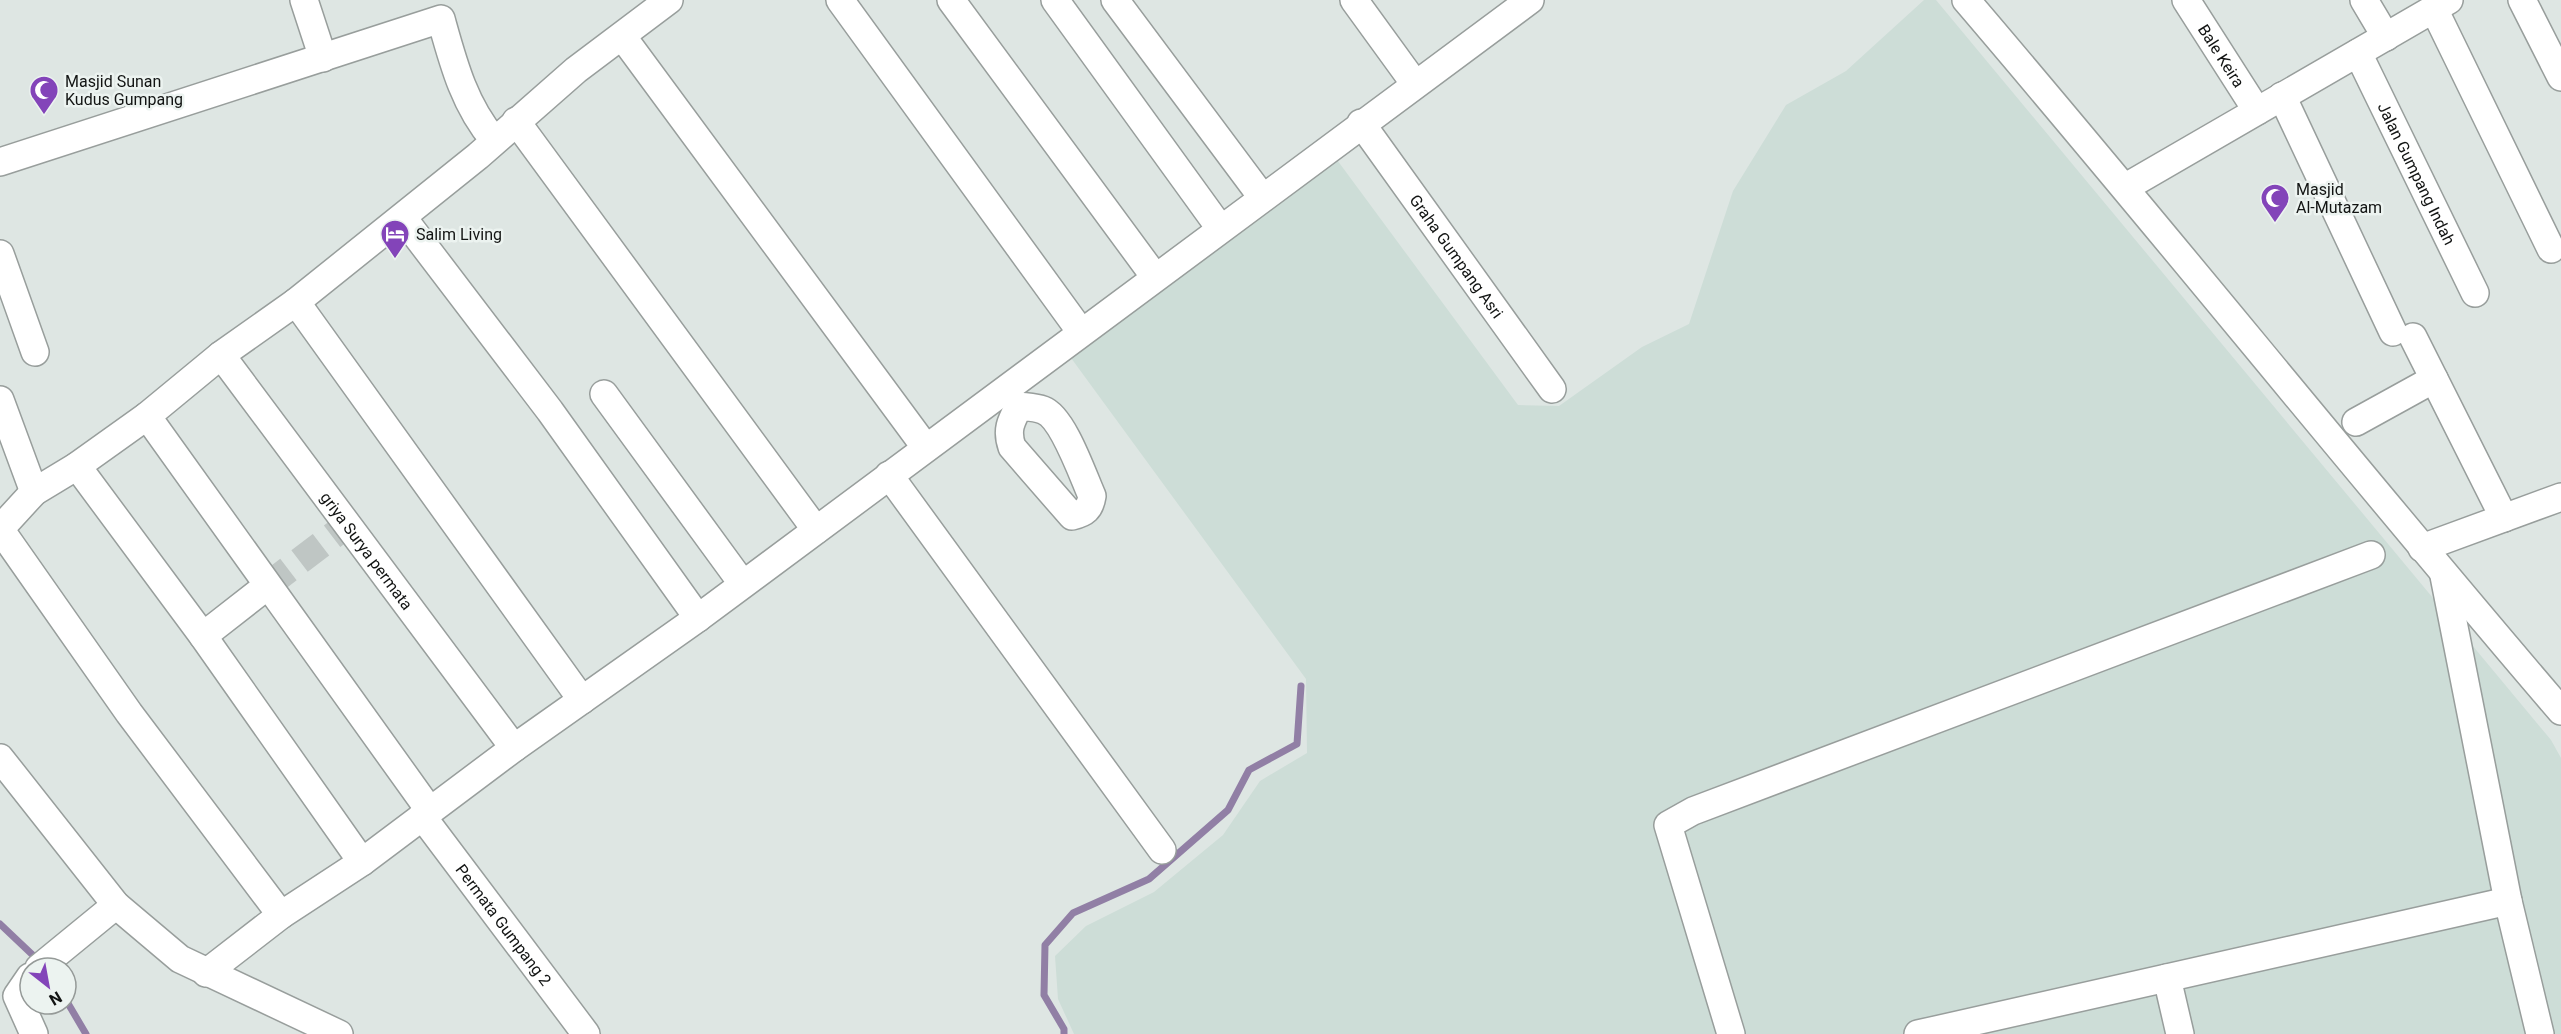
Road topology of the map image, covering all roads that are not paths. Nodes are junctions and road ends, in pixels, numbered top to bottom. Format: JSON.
{"nodes":[{"id":1,"x":304,"y":0,"type":"edge"},
{"id":2,"x":669,"y":0,"type":"edge"},
{"id":3,"x":840,"y":0,"type":"edge"},
{"id":4,"x":951,"y":0,"type":"edge"},
{"id":5,"x":1055,"y":0,"type":"edge"},
{"id":6,"x":1115,"y":0,"type":"edge"},
{"id":7,"x":1354,"y":0,"type":"edge"},
{"id":8,"x":1530,"y":0,"type":"edge"},
{"id":9,"x":1966,"y":0,"type":"edge"},
{"id":10,"x":2186,"y":0,"type":"edge"},
{"id":11,"x":2364,"y":0,"type":"edge"},
{"id":12,"x":2522,"y":0,"type":"edge"},
{"id":13,"x":439,"y":10,"type":"edge"},
{"id":14,"x":2418,"y":14,"type":"edge"},
{"id":15,"x":622,"y":36,"type":"junction"},
{"id":16,"x":2358,"y":53,"type":"junction"},
{"id":17,"x":323,"y":58,"type":"junction"},
{"id":18,"x":2561,"y":77,"type":"edge"},
{"id":19,"x":1415,"y":84,"type":"junction"},
{"id":20,"x":2282,"y":96,"type":"junction"},
{"id":21,"x":2257,"y":111,"type":"junction"},
{"id":22,"x":516,"y":121,"type":"junction"},
{"id":23,"x":1361,"y":123,"type":"junction"},
{"id":24,"x":494,"y":140,"type":"junction"},
{"id":25,"x":0,"y":162,"type":"edge"},
{"id":26,"x":2126,"y":187,"type":"junction"},
{"id":27,"x":1262,"y":196,"type":"junction"},
{"id":28,"x":403,"y":218,"type":"junction"},
{"id":29,"x":1220,"y":228,"type":"junction"},
{"id":30,"x":2552,"y":249,"type":"dead end"},
{"id":31,"x":0,"y":254,"type":"edge"},
{"id":32,"x":1155,"y":277,"type":"junction"},
{"id":33,"x":2475,"y":294,"type":"dead end"},
{"id":34,"x":296,"y":302,"type":"junction"},
{"id":35,"x":1081,"y":332,"type":"junction"},
{"id":36,"x":35,"y":352,"type":"dead end"},
{"id":37,"x":221,"y":355,"type":"junction"},
{"id":38,"x":2434,"y":379,"type":"junction"},
{"id":39,"x":1552,"y":389,"type":"dead end"},
{"id":40,"x":604,"y":394,"type":"dead end"},
{"id":41,"x":0,"y":399,"type":"edge"},
{"id":42,"x":147,"y":416,"type":"junction"},
{"id":43,"x":2356,"y":422,"type":"dead end"},
{"id":44,"x":926,"y":448,"type":"junction"},
{"id":45,"x":77,"y":466,"type":"junction"},
{"id":46,"x":889,"y":476,"type":"junction"},
{"id":47,"x":34,"y":492,"type":"junction"},
{"id":48,"x":2561,"y":497,"type":"edge"},
{"id":49,"x":2504,"y":518,"type":"junction"},
{"id":50,"x":816,"y":530,"type":"junction"},
{"id":51,"x":2422,"y":548,"type":"junction"},
{"id":52,"x":2371,"y":555,"type":"dead end"},
{"id":53,"x":2444,"y":575,"type":"junction"},
{"id":54,"x":742,"y":583,"type":"junction"},
{"id":55,"x":267,"y":586,"type":"junction"},
{"id":56,"x":698,"y":618,"type":"junction"},
{"id":57,"x":202,"y":636,"type":"junction"},
{"id":58,"x":582,"y":700,"type":"junction"},
{"id":59,"x":2561,"y":711,"type":"edge"},
{"id":60,"x":514,"y":748,"type":"junction"},
{"id":61,"x":0,"y":758,"type":"edge"},
{"id":62,"x":426,"y":814,"type":"junction"},
{"id":63,"x":1162,"y":850,"type":"dead end"},
{"id":64,"x":362,"y":862,"type":"junction"},
{"id":65,"x":2508,"y":901,"type":"junction"},
{"id":66,"x":116,"y":905,"type":"junction"},
{"id":67,"x":281,"y":915,"type":"junction"},
{"id":68,"x":54,"y":956,"type":"edge"},
{"id":69,"x":206,"y":973,"type":"junction"},
{"id":70,"x":2167,"y":978,"type":"junction"},
{"id":71,"x":26,"y":1016,"type":"edge"},
{"id":72,"x":34,"y":1034,"type":"edge"},
{"id":73,"x":339,"y":1034,"type":"edge"},
{"id":74,"x":586,"y":1034,"type":"edge"},
{"id":75,"x":1731,"y":1034,"type":"edge"},
{"id":76,"x":1918,"y":1034,"type":"edge"},
{"id":77,"x":2180,"y":1034,"type":"edge"},
{"id":78,"x":2540,"y":1034,"type":"edge"}],
"edges":[{"from":1,"to":17,"type":"street"},
{"from":2,"to":15,"type":"street"},
{"from":3,"to":35,"type":"street"},
{"from":4,"to":32,"type":"street"},
{"from":5,"to":29,"type":"street"},
{"from":6,"to":27,"type":"street"},
{"from":7,"to":19,"type":"street"},
{"from":8,"to":19,"type":"street"},
{"from":9,"to":26,"type":"street"},
{"from":10,"to":21,"type":"street","name":"Bale Keira"},
{"from":11,"to":14,"type":"street"},
{"from":12,"to":18,"type":"street"},
{"from":13,"to":17,"type":"street"},
{"from":13,"to":24,"type":"street"},
{"from":14,"to":16,"type":"street"},
{"from":14,"to":30,"type":"street"},
{"from":15,"to":22,"type":"street"},
{"from":15,"to":44,"type":"street"},
{"from":16,"to":20,"type":"street"},
{"from":16,"to":33,"type":"street","name":"Jalan Gumpang Indah"},
{"from":17,"to":25,"type":"street"},
{"from":19,"to":23,"type":"street"},
{"from":20,"to":21,"type":"street"},
{"from":20,"to":38,"type":"street"},
{"from":21,"to":26,"type":"street"},
{"from":22,"to":24,"type":"street"},
{"from":22,"to":50,"type":"street"},
{"from":23,"to":27,"type":"street"},
{"from":23,"to":39,"type":"street","name":"Graha Gumpang Asri"},
{"from":24,"to":28,"type":"street"},
{"from":26,"to":51,"type":"street"},
{"from":27,"to":29,"type":"street"},
{"from":28,"to":34,"type":"street"},
{"from":28,"to":56,"type":"street"},
{"from":29,"to":32,"type":"street"},
{"from":31,"to":36,"type":"street"},
{"from":32,"to":35,"type":"street"},
{"from":34,"to":37,"type":"street"},
{"from":34,"to":58,"type":"street"},
{"from":35,"to":44,"type":"street"},
{"from":37,"to":42,"type":"street"},
{"from":37,"to":60,"type":"street","name":"griya Surya permata"},
{"from":38,"to":43,"type":"street"},
{"from":38,"to":49,"type":"street"},
{"from":40,"to":54,"type":"street"},
{"from":41,"to":47,"type":"street"},
{"from":42,"to":45,"type":"street"},
{"from":42,"to":55,"type":"street","name":"Permata Gumpang 2"},
{"from":44,"to":46,"type":"street"},
{"from":45,"to":47,"type":"street"},
{"from":45,"to":57,"type":"street"},
{"from":46,"to":50,"type":"street"},
{"from":46,"to":63,"type":"street"},
{"from":47,"to":67,"type":"street"},
{"from":48,"to":49,"type":"street"},
{"from":49,"to":51,"type":"street"},
{"from":50,"to":54,"type":"street"},
{"from":51,"to":53,"type":"street"},
{"from":52,"to":75,"type":"street"},
{"from":53,"to":59,"type":"street"},
{"from":53,"to":65,"type":"street"},
{"from":54,"to":56,"type":"street"},
{"from":55,"to":57,"type":"street"},
{"from":55,"to":62,"type":"street","name":"Permata Gumpang 2"},
{"from":56,"to":58,"type":"street"},
{"from":57,"to":64,"type":"street"},
{"from":58,"to":60,"type":"street"},
{"from":60,"to":62,"type":"street"},
{"from":61,"to":66,"type":"street"},
{"from":62,"to":64,"type":"street"},
{"from":62,"to":74,"type":"street","name":"Permata Gumpang 2"},
{"from":64,"to":67,"type":"street"},
{"from":65,"to":70,"type":"street"},
{"from":65,"to":78,"type":"street"},
{"from":66,"to":68,"type":"street"},
{"from":66,"to":69,"type":"street"},
{"from":67,"to":69,"type":"street"},
{"from":69,"to":73,"type":"street"},
{"from":70,"to":76,"type":"street"},
{"from":70,"to":77,"type":"street"},
{"from":71,"to":72,"type":"street"}]}
